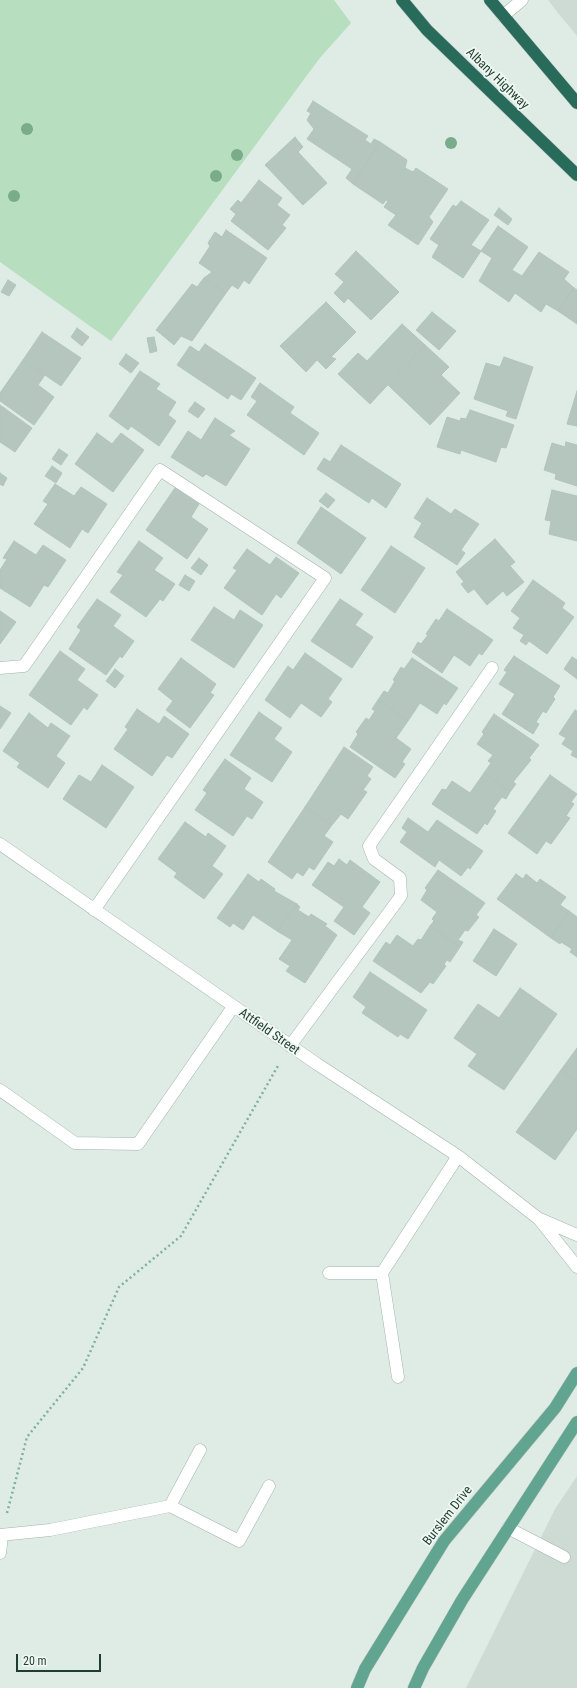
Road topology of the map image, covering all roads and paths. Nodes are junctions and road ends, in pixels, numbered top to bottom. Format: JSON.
{"nodes":[{"id":1,"x":402,"y":0,"type":"edge"},
{"id":2,"x":490,"y":0,"type":"edge"},
{"id":3,"x":522,"y":0,"type":"edge"},
{"id":4,"x":503,"y":16,"type":"junction"},
{"id":5,"x":577,"y":103,"type":"edge"},
{"id":6,"x":577,"y":174,"type":"edge"},
{"id":7,"x":0,"y":668,"type":"edge"},
{"id":8,"x":492,"y":668,"type":"dead end"},
{"id":9,"x":2,"y":849,"type":"edge"},
{"id":10,"x":94,"y":910,"type":"junction"},
{"id":11,"x":233,"y":1007,"type":"junction"},
{"id":12,"x":290,"y":1046,"type":"junction"},
{"id":13,"x":0,"y":1090,"type":"edge"},
{"id":14,"x":458,"y":1156,"type":"junction"},
{"id":15,"x":539,"y":1219,"type":"junction"},
{"id":16,"x":577,"y":1235,"type":"edge"},
{"id":17,"x":577,"y":1267,"type":"edge"},
{"id":18,"x":329,"y":1273,"type":"dead end"},
{"id":19,"x":382,"y":1273,"type":"junction"},
{"id":20,"x":577,"y":1373,"type":"edge"},
{"id":21,"x":398,"y":1377,"type":"dead end"},
{"id":22,"x":577,"y":1422,"type":"edge"},
{"id":23,"x":200,"y":1450,"type":"dead end"},
{"id":24,"x":269,"y":1486,"type":"dead end"},
{"id":25,"x":170,"y":1506,"type":"junction"},
{"id":26,"x":508,"y":1528,"type":"junction"},
{"id":27,"x":1,"y":1534,"type":"edge"},
{"id":28,"x":0,"y":1553,"type":"edge"},
{"id":29,"x":564,"y":1557,"type":"dead end"},
{"id":30,"x":357,"y":1688,"type":"edge"},
{"id":31,"x":414,"y":1688,"type":"edge"}],
"edges":[{"from":1,"to":6,"type":"highway","name":"Albany Highway"},
{"from":2,"to":4,"type":"highway"},
{"from":3,"to":4,"type":"street"},
{"from":4,"to":5,"type":"highway"},
{"from":7,"to":10,"type":"street"},
{"from":8,"to":12,"type":"street"},
{"from":9,"to":10,"type":"street","name":"Attfield Street"},
{"from":10,"to":11,"type":"street","name":"Attfield Street"},
{"from":11,"to":12,"type":"street","name":"Attfield Street"},
{"from":11,"to":13,"type":"street"},
{"from":12,"to":14,"type":"street","name":"Attfield Street"},
{"from":12,"to":27,"type":"path"},
{"from":14,"to":15,"type":"street","name":"Attfield Street"},
{"from":14,"to":19,"type":"street"},
{"from":15,"to":16,"type":"street","name":"Attfield Street"},
{"from":15,"to":17,"type":"street","name":"Attfield Street"},
{"from":18,"to":19,"type":"street"},
{"from":19,"to":21,"type":"street"},
{"from":20,"to":30,"type":"main road","name":"Burslem Drive"},
{"from":22,"to":26,"type":"main road"},
{"from":23,"to":25,"type":"street"},
{"from":24,"to":25,"type":"street"},
{"from":25,"to":27,"type":"street"},
{"from":26,"to":29,"type":"street"},
{"from":26,"to":31,"type":"main road"},
{"from":27,"to":28,"type":"street"}]}
